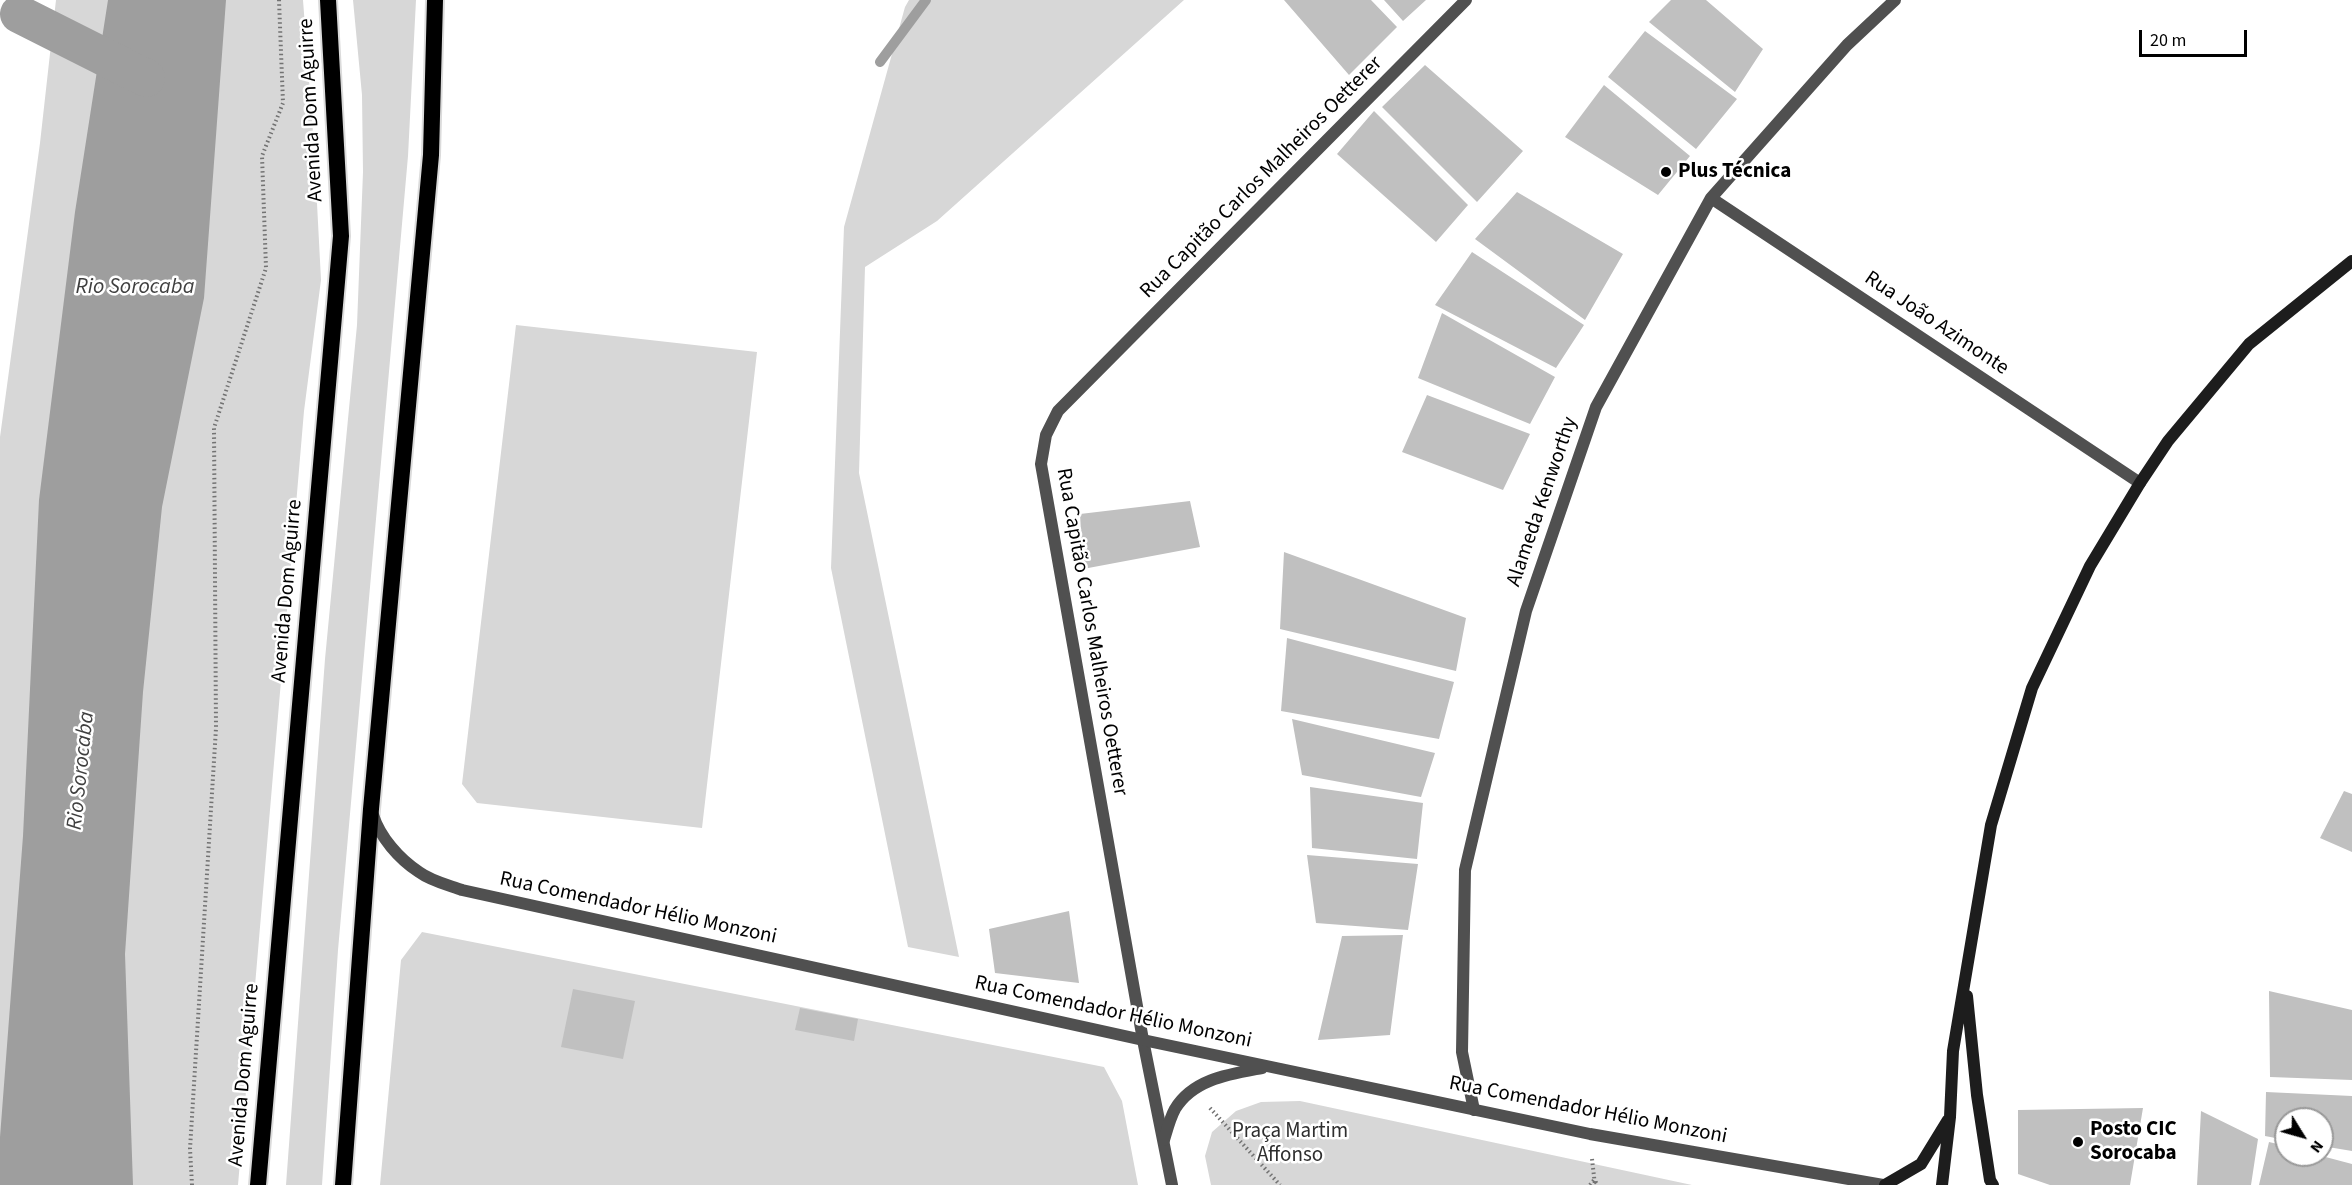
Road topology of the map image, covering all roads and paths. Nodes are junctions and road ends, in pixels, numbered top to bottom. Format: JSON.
{"nodes":[{"id":1,"x":279,"y":0,"type":"edge"},
{"id":2,"x":328,"y":0,"type":"edge"},
{"id":3,"x":435,"y":0,"type":"edge"},
{"id":4,"x":1466,"y":0,"type":"edge"},
{"id":5,"x":1895,"y":0,"type":"edge"},
{"id":6,"x":1711,"y":198,"type":"junction"},
{"id":7,"x":2352,"y":261,"type":"edge"},
{"id":8,"x":2140,"y":483,"type":"junction"},
{"id":9,"x":371,"y":809,"type":"junction"},
{"id":10,"x":1965,"y":977,"type":"junction"},
{"id":11,"x":1143,"y":1040,"type":"junction"},
{"id":12,"x":1269,"y":1067,"type":"junction"},
{"id":13,"x":1192,"y":1089,"type":"junction"},
{"id":14,"x":1474,"y":1110,"type":"junction"},
{"id":15,"x":1950,"y":1117,"type":"junction"},
{"id":16,"x":1164,"y":1140,"type":"junction"},
{"id":17,"x":192,"y":1185,"type":"edge"},
{"id":18,"x":258,"y":1185,"type":"edge"},
{"id":19,"x":343,"y":1185,"type":"edge"},
{"id":20,"x":1172,"y":1185,"type":"edge"},
{"id":21,"x":1280,"y":1185,"type":"edge"},
{"id":22,"x":1590,"y":1185,"type":"edge"},
{"id":23,"x":1598,"y":1185,"type":"edge"},
{"id":24,"x":1884,"y":1185,"type":"edge"},
{"id":25,"x":1942,"y":1185,"type":"edge"},
{"id":26,"x":1993,"y":1185,"type":"edge"}],
"edges":[{"from":1,"to":17,"type":"path"},
{"from":2,"to":18,"type":"highway","name":"Avenida Dom Aguirre"},
{"from":3,"to":9,"type":"highway"},
{"from":4,"to":11,"type":"street","name":"Rua Capitão Carlos Malheiros Oetterer"},
{"from":5,"to":6,"type":"street","name":"Alameda Kenworthy"},
{"from":6,"to":8,"type":"street","name":"Rua João Azimonte"},
{"from":6,"to":14,"type":"street","name":"Alameda Kenworthy"},
{"from":7,"to":8,"type":"main road"},
{"from":8,"to":10,"type":"main road"},
{"from":9,"to":11,"type":"street","name":"Rua Comendador Hélio Monzoni"},
{"from":9,"to":19,"type":"highway"},
{"from":10,"to":15,"type":"main road"},
{"from":10,"to":26,"type":"main road"},
{"from":11,"to":12,"type":"street","name":"Rua Comendador Hélio Monzoni"},
{"from":11,"to":16,"type":"street","name":"Rua Capitão Carlos Malheiros Oetterer"},
{"from":12,"to":13,"type":"street"},
{"from":12,"to":14,"type":"street","name":"Rua Comendador Hélio Monzoni"},
{"from":13,"to":16,"type":"street"},
{"from":13,"to":21,"type":"path"},
{"from":14,"to":24,"type":"street","name":"Rua Comendador Hélio Monzoni"},
{"from":15,"to":24,"type":"main road"},
{"from":15,"to":25,"type":"main road"},
{"from":16,"to":20,"type":"street","name":"Rua Capitão Carlos Malheiros Oetterer"},
{"from":22,"to":23,"type":"path"}]}
